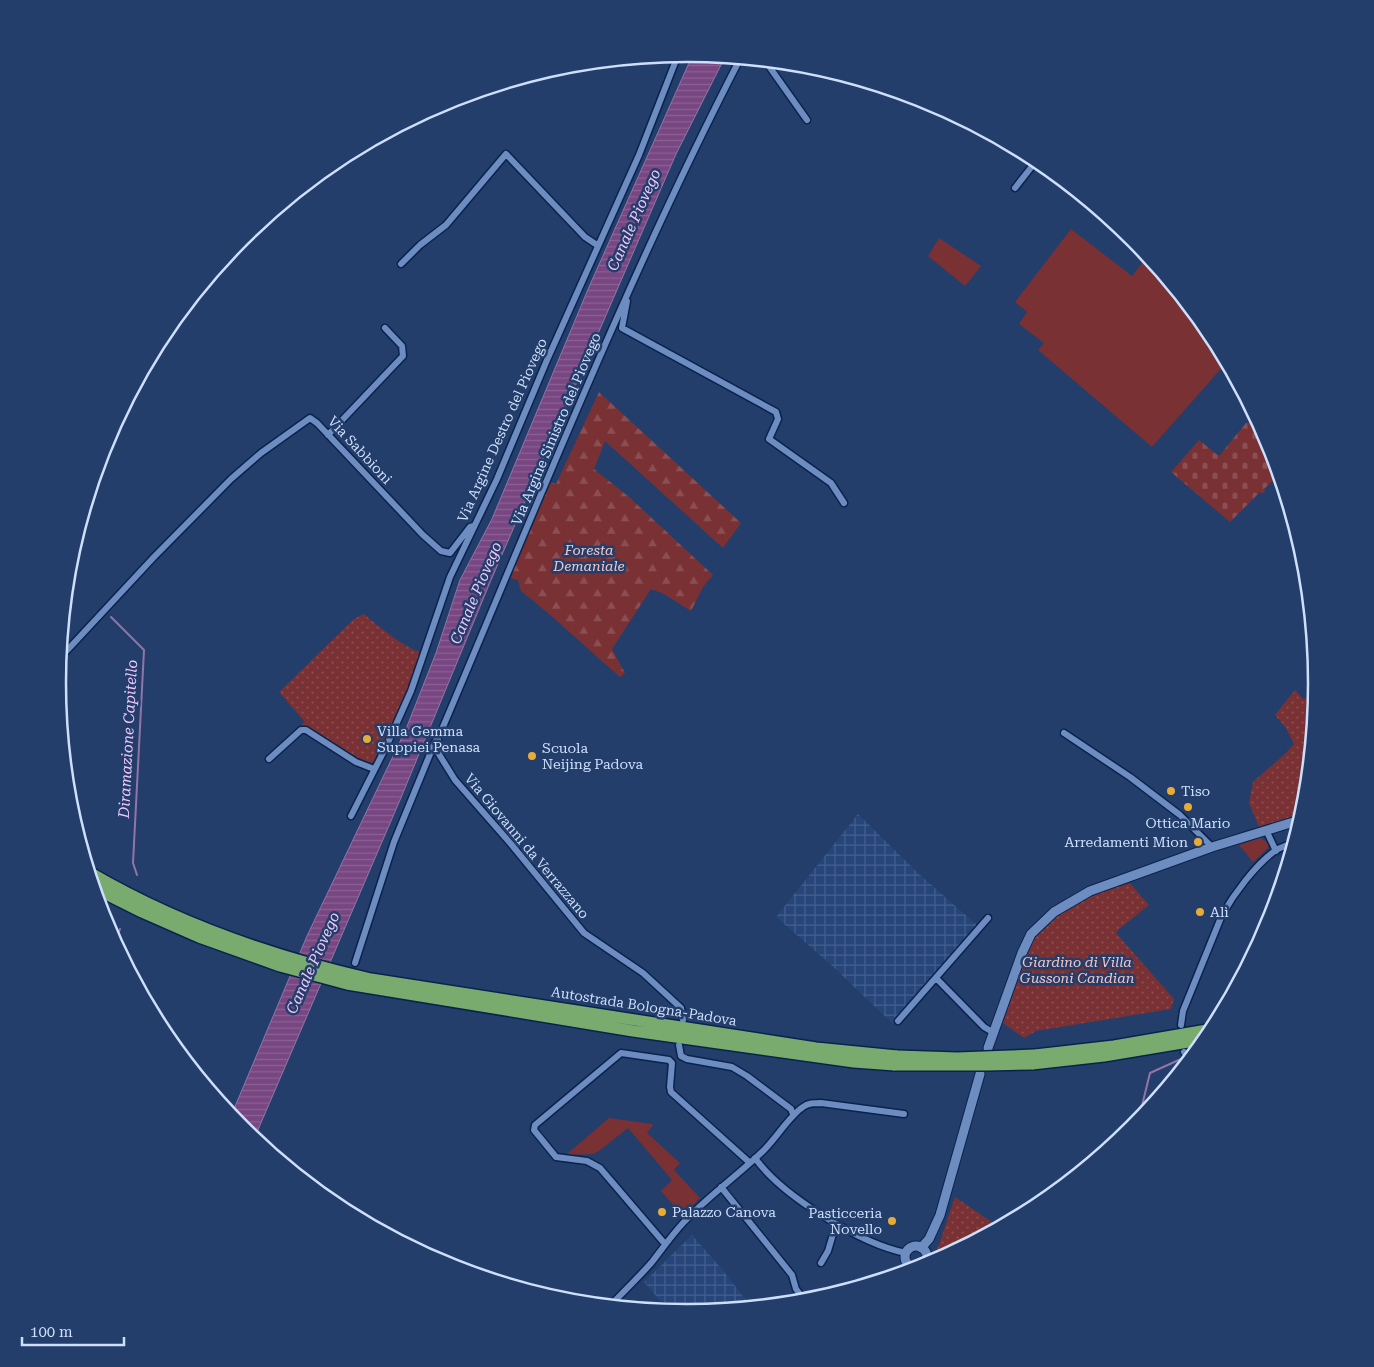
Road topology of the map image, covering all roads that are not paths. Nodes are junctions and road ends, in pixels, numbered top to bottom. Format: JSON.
{"nodes":[{"id":1,"x":675,"y":63,"type":"edge"},
{"id":2,"x":737,"y":65,"type":"edge"},
{"id":3,"x":771,"y":68,"type":"edge"},
{"id":4,"x":807,"y":120,"type":"dead end"},
{"id":5,"x":1032,"y":167,"type":"edge"},
{"id":6,"x":1015,"y":188,"type":"dead end"},
{"id":7,"x":597,"y":245,"type":"junction"},
{"id":8,"x":401,"y":264,"type":"dead end"},
{"id":9,"x":627,"y":295,"type":"junction"},
{"id":10,"x":384,"y":328,"type":"dead end"},
{"id":11,"x":328,"y":435,"type":"junction"},
{"id":12,"x":844,"y":504,"type":"dead end"},
{"id":13,"x":474,"y":526,"type":"junction"},
{"id":14,"x":67,"y":651,"type":"edge"},
{"id":15,"x":1064,"y":733,"type":"dead end"},
{"id":16,"x":440,"y":734,"type":"junction"},
{"id":17,"x":269,"y":759,"type":"dead end"},
{"id":18,"x":374,"y":769,"type":"junction"},
{"id":19,"x":351,"y":816,"type":"dead end"},
{"id":20,"x":1292,"y":822,"type":"edge"},
{"id":21,"x":1266,"y":830,"type":"junction"},
{"id":22,"x":1286,"y":846,"type":"edge"},
{"id":23,"x":1212,"y":847,"type":"junction"},
{"id":24,"x":1276,"y":851,"type":"junction"},
{"id":25,"x":97,"y":876,"type":"edge"},
{"id":26,"x":102,"y":892,"type":"edge"},
{"id":27,"x":988,"y":918,"type":"dead end"},
{"id":28,"x":253,"y":951,"type":"junction"},
{"id":29,"x":356,"y":963,"type":"dead end"},
{"id":30,"x":936,"y":978,"type":"junction"},
{"id":31,"x":683,"y":1020,"type":"dead end"},
{"id":32,"x":898,"y":1022,"type":"dead end"},
{"id":33,"x":1182,"y":1025,"type":"dead end"},
{"id":34,"x":1202,"y":1030,"type":"edge"},
{"id":35,"x":994,"y":1033,"type":"junction"},
{"id":36,"x":1195,"y":1041,"type":"edge"},
{"id":37,"x":679,"y":1045,"type":"dead end"},
{"id":38,"x":988,"y":1048,"type":"dead end"},
{"id":39,"x":1033,"y":1059,"type":"junction"},
{"id":40,"x":980,"y":1074,"type":"dead end"},
{"id":41,"x":793,"y":1114,"type":"junction"},
{"id":42,"x":904,"y":1114,"type":"dead end"},
{"id":43,"x":752,"y":1160,"type":"junction"},
{"id":44,"x":721,"y":1187,"type":"junction"},
{"id":45,"x":836,"y":1224,"type":"junction"},
{"id":46,"x":665,"y":1244,"type":"junction"},
{"id":47,"x":921,"y":1248,"type":"junction"},
{"id":48,"x":906,"y":1253,"type":"junction"},
{"id":49,"x":927,"y":1256,"type":"edge"},
{"id":50,"x":821,"y":1263,"type":"dead end"},
{"id":51,"x":908,"y":1264,"type":"edge"},
{"id":52,"x":800,"y":1294,"type":"edge"},
{"id":53,"x":616,"y":1300,"type":"edge"}],
"edges":[{"from":1,"to":7,"type":"street","name":"Via Argine Destro del Piovego"},
{"from":2,"to":9,"type":"street","name":"Via Argine Sinistro del Piovego"},
{"from":3,"to":4,"type":"street"},
{"from":5,"to":6,"type":"street"},
{"from":7,"to":8,"type":"street"},
{"from":7,"to":13,"type":"street","name":"Via Argine Destro del Piovego"},
{"from":9,"to":12,"type":"street","name":"Via Argine Sinistro del Piovego"},
{"from":9,"to":16,"type":"street","name":"Via Argine Sinistro del Piovego"},
{"from":10,"to":11,"type":"street"},
{"from":11,"to":13,"type":"street","name":"Via Sabbioni"},
{"from":11,"to":14,"type":"street","name":"Via Sabbioni"},
{"from":13,"to":18,"type":"street","name":"Via Argine Destro del Piovego"},
{"from":15,"to":23,"type":"street"},
{"from":16,"to":29,"type":"street","name":"Via Argine Sinistro del Piovego"},
{"from":16,"to":31,"type":"street","name":"Via Giovanni da Verrazzano"},
{"from":17,"to":18,"type":"street"},
{"from":18,"to":19,"type":"street","name":"Via Argine Destro del Piovego"},
{"from":20,"to":21,"type":"street"},
{"from":21,"to":23,"type":"street"},
{"from":21,"to":24,"type":"street"},
{"from":22,"to":24,"type":"street"},
{"from":23,"to":35,"type":"street"},
{"from":24,"to":33,"type":"street"},
{"from":25,"to":28,"type":"highway","name":"Autostrada Bologna-Padova"},
{"from":26,"to":28,"type":"highway","name":"Autostrada Bologna-Padova"},
{"from":27,"to":30,"type":"street"},
{"from":28,"to":39,"type":"highway","name":"Autostrada Bologna-Padova","bridge":true},
{"from":30,"to":32,"type":"street"},
{"from":30,"to":35,"type":"street"},
{"from":34,"to":39,"type":"highway","name":"Autostrada Bologna-Padova"},
{"from":35,"to":38,"type":"street"},
{"from":36,"to":39,"type":"highway","name":"Autostrada Bologna-Padova"},
{"from":37,"to":41,"type":"street"},
{"from":40,"to":47,"type":"street"},
{"from":41,"to":42,"type":"street"},
{"from":41,"to":43,"type":"street"},
{"from":43,"to":44,"type":"street"},
{"from":43,"to":45,"type":"street"},
{"from":43,"to":46,"type":"street"},
{"from":44,"to":46,"type":"street"},
{"from":44,"to":52,"type":"street"},
{"from":45,"to":48,"type":"street"},
{"from":45,"to":50,"type":"street"},
{"from":46,"to":53,"type":"street"},
{"from":47,"to":48,"type":"street"},
{"from":47,"to":49,"type":"street"},
{"from":48,"to":51,"type":"street"}]}
